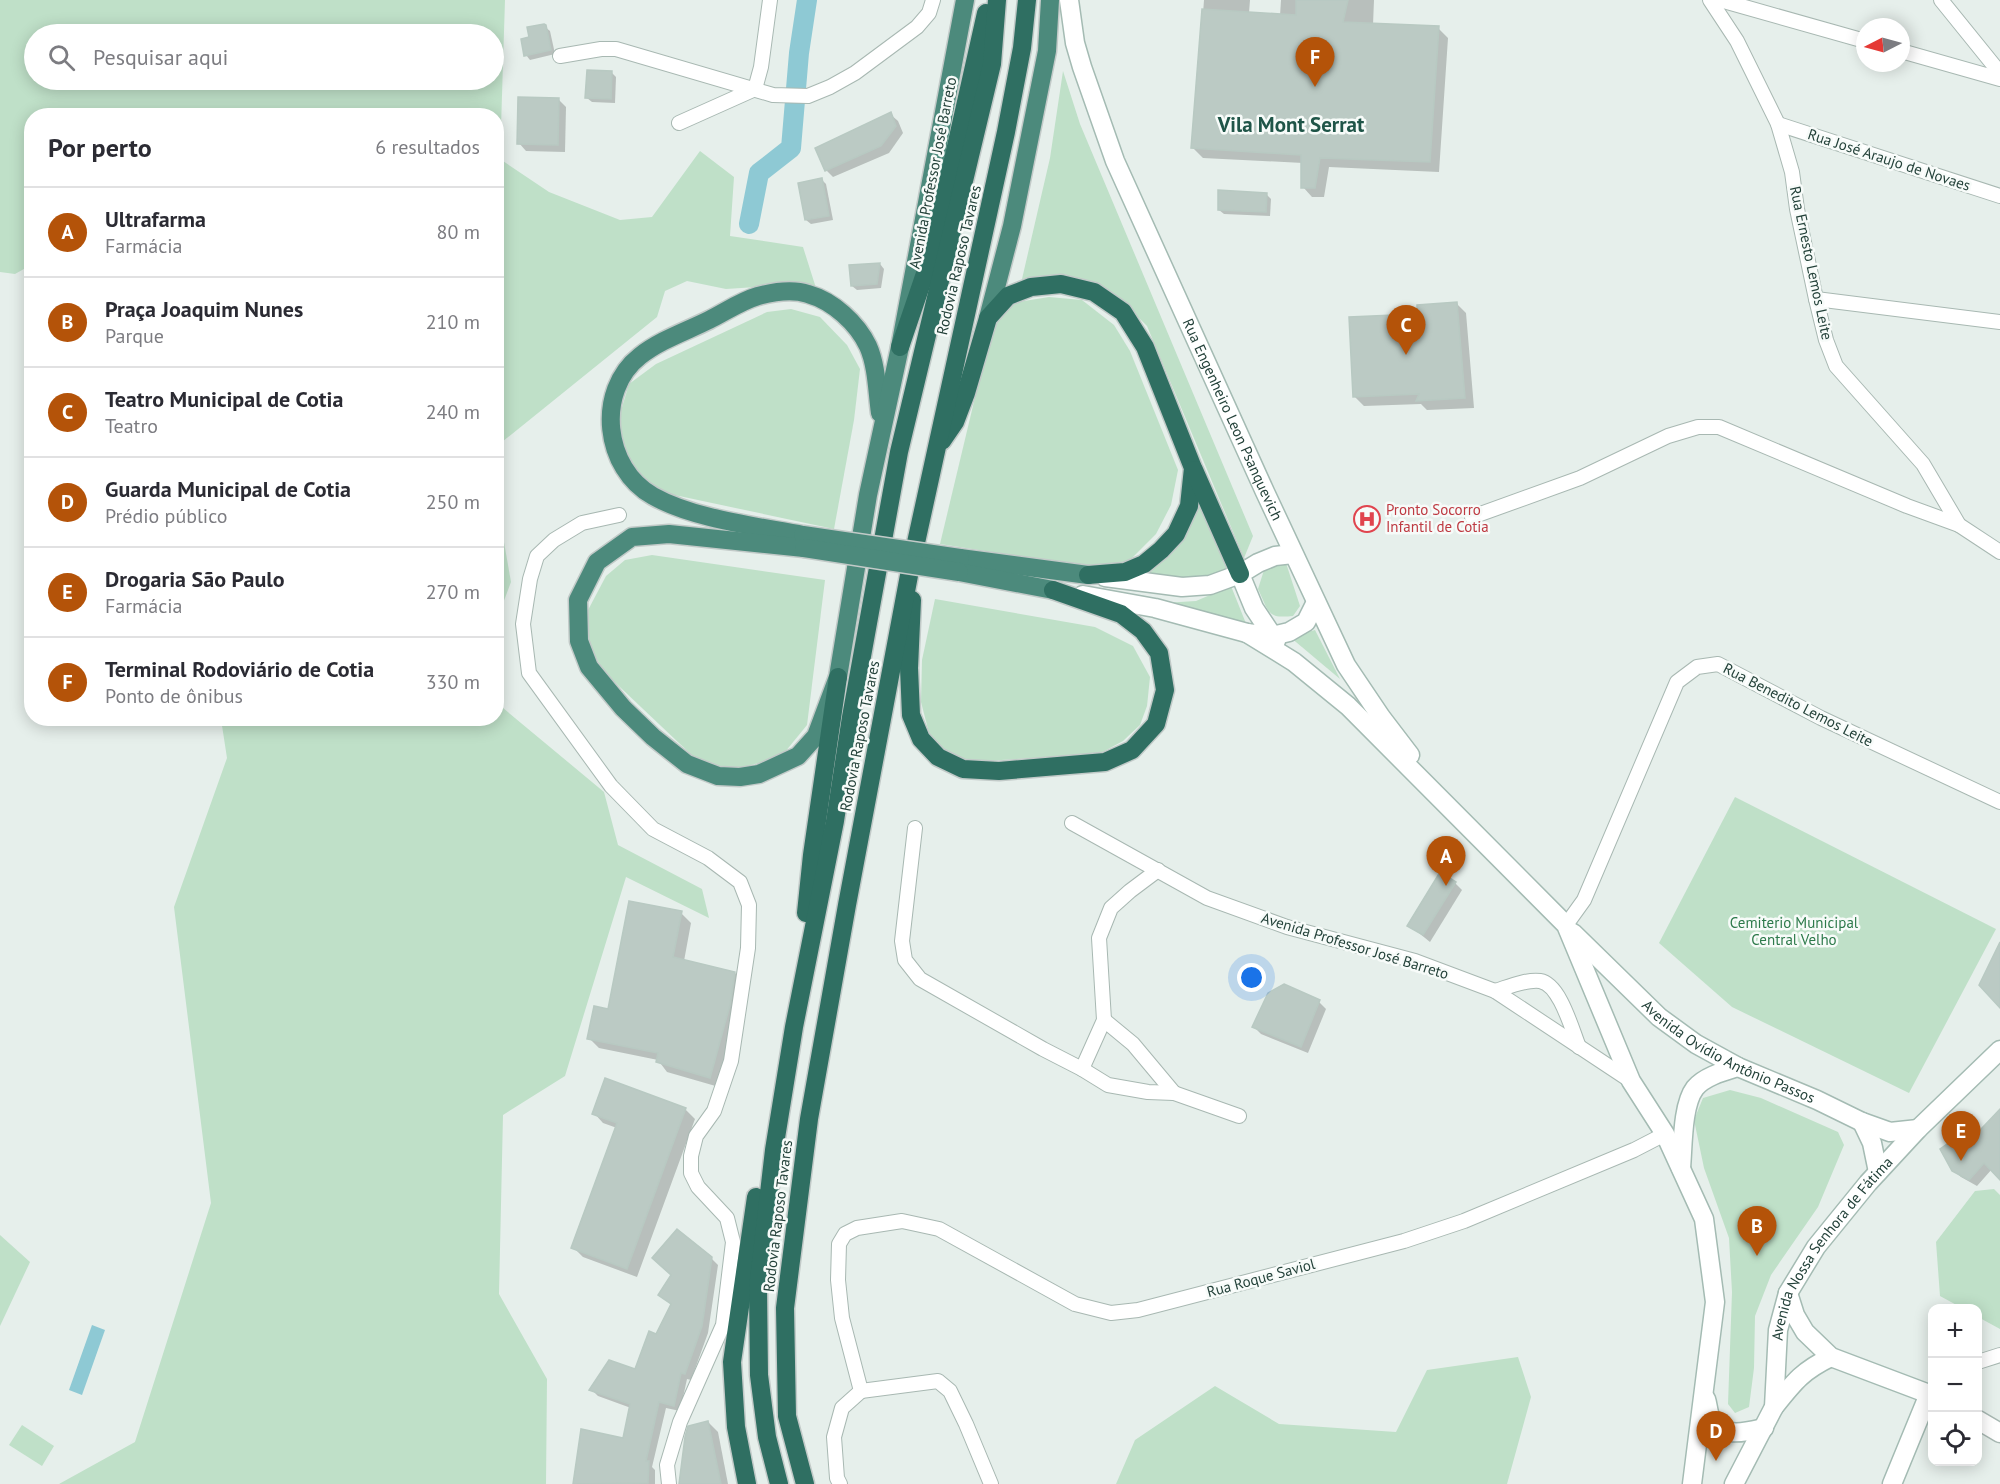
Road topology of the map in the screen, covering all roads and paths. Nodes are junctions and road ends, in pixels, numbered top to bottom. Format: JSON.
{"nodes":[{"id":1,"x":770,"y":0,"type":"edge"},
{"id":2,"x":933,"y":0,"type":"edge"},
{"id":3,"x":965,"y":0,"type":"edge"},
{"id":4,"x":990,"y":0,"type":"edge"},
{"id":5,"x":997,"y":0,"type":"edge"},
{"id":6,"x":1027,"y":0,"type":"edge"},
{"id":7,"x":1050,"y":0,"type":"edge"},
{"id":8,"x":1069,"y":0,"type":"edge"},
{"id":9,"x":1710,"y":0,"type":"edge"},
{"id":10,"x":1720,"y":0,"type":"edge"},
{"id":11,"x":1941,"y":0,"type":"edge"},
{"id":12,"x":1856,"y":38,"type":"edge"},
{"id":13,"x":1910,"y":54,"type":"edge"},
{"id":14,"x":560,"y":56,"type":"dead end"},
{"id":15,"x":2000,"y":73,"type":"edge"},
{"id":16,"x":2000,"y":79,"type":"edge"},
{"id":17,"x":755,"y":89,"type":"junction"},
{"id":18,"x":679,"y":123,"type":"dead end"},
{"id":19,"x":1778,"y":124,"type":"junction"},
{"id":20,"x":2000,"y":196,"type":"edge"},
{"id":21,"x":1816,"y":299,"type":"junction"},
{"id":22,"x":988,"y":318,"type":"junction"},
{"id":23,"x":2000,"y":322,"type":"edge"},
{"id":24,"x":900,"y":346,"type":"junction"},
{"id":25,"x":881,"y":430,"type":"junction"},
{"id":26,"x":935,"y":450,"type":"junction"},
{"id":27,"x":1193,"y":468,"type":"junction"},
{"id":28,"x":619,"y":515,"type":"dead end"},
{"id":29,"x":1472,"y":517,"type":"dead end"},
{"id":30,"x":1959,"y":525,"type":"junction"},
{"id":31,"x":803,"y":541,"type":"junction"},
{"id":32,"x":2000,"y":552,"type":"edge"},
{"id":33,"x":1293,"y":554,"type":"junction"},
{"id":34,"x":960,"y":565,"type":"junction"},
{"id":35,"x":910,"y":570,"type":"junction"},
{"id":36,"x":1240,"y":574,"type":"junction"},
{"id":37,"x":1088,"y":575,"type":"junction"},
{"id":38,"x":1053,"y":590,"type":"junction"},
{"id":39,"x":1316,"y":602,"type":"junction"},
{"id":40,"x":1247,"y":633,"type":"junction"},
{"id":41,"x":1272,"y":636,"type":"junction"},
{"id":42,"x":1294,"y":662,"type":"junction"},
{"id":43,"x":838,"y":677,"type":"junction"},
{"id":44,"x":2000,"y":802,"type":"edge"},
{"id":45,"x":1454,"y":811,"type":"junction"},
{"id":46,"x":1072,"y":823,"type":"dead end"},
{"id":47,"x":915,"y":828,"type":"dead end"},
{"id":48,"x":1158,"y":870,"type":"junction"},
{"id":49,"x":1566,"y":925,"type":"junction"},
{"id":50,"x":1495,"y":991,"type":"junction"},
{"id":51,"x":1104,"y":1020,"type":"junction"},
{"id":52,"x":794,"y":1027,"type":"junction"},
{"id":53,"x":1579,"y":1047,"type":"junction"},
{"id":54,"x":2000,"y":1050,"type":"edge"},
{"id":55,"x":1738,"y":1067,"type":"junction"},
{"id":56,"x":1082,"y":1068,"type":"junction"},
{"id":57,"x":1631,"y":1081,"type":"junction"},
{"id":58,"x":1174,"y":1093,"type":"junction"},
{"id":59,"x":1239,"y":1116,"type":"dead end"},
{"id":60,"x":1862,"y":1122,"type":"junction"},
{"id":61,"x":1918,"y":1129,"type":"junction"},
{"id":62,"x":1665,"y":1134,"type":"junction"},
{"id":63,"x":774,"y":1150,"type":"junction"},
{"id":64,"x":1681,"y":1168,"type":"junction"},
{"id":65,"x":1878,"y":1172,"type":"junction"},
{"id":66,"x":1788,"y":1293,"type":"junction"},
{"id":67,"x":2000,"y":1355,"type":"edge"},
{"id":68,"x":1831,"y":1357,"type":"junction"},
{"id":69,"x":1982,"y":1360,"type":"edge"},
{"id":70,"x":861,"y":1391,"type":"junction"},
{"id":71,"x":1704,"y":1392,"type":"junction"},
{"id":72,"x":1928,"y":1392,"type":"edge"},
{"id":73,"x":1928,"y":1400,"type":"edge"},
{"id":74,"x":1774,"y":1407,"type":"junction"},
{"id":75,"x":1982,"y":1423,"type":"edge"},
{"id":76,"x":1764,"y":1428,"type":"junction"},
{"id":77,"x":2000,"y":1433,"type":"edge"},
{"id":78,"x":669,"y":1484,"type":"edge"},
{"id":79,"x":747,"y":1484,"type":"edge"},
{"id":80,"x":779,"y":1484,"type":"edge"},
{"id":81,"x":805,"y":1484,"type":"edge"},
{"id":82,"x":840,"y":1484,"type":"edge"},
{"id":83,"x":991,"y":1484,"type":"edge"},
{"id":84,"x":1692,"y":1484,"type":"edge"},
{"id":85,"x":1734,"y":1484,"type":"edge"},
{"id":86,"x":1892,"y":1484,"type":"edge"}],
"edges":[{"from":1,"to":17,"type":"street"},
{"from":2,"to":17,"type":"street"},
{"from":3,"to":24,"type":"highway","name":"Avenida Professor José Barreto"},
{"from":4,"to":24,"type":"highway"},
{"from":5,"to":52,"type":"highway","name":"Rodovia Raposo Tavares"},
{"from":6,"to":26,"type":"highway","name":"Rodovia Raposo Tavares"},
{"from":7,"to":22,"type":"highway"},
{"from":8,"to":33,"type":"main road","name":"Rua Engenheiro Leon Psanquevich"},
{"from":9,"to":19,"type":"street","name":"Rua Ernesto Lemos Leite"},
{"from":10,"to":12,"type":"street"},
{"from":11,"to":15,"type":"street"},
{"from":13,"to":16,"type":"street"},
{"from":14,"to":17,"type":"street"},
{"from":17,"to":18,"type":"street"},
{"from":19,"to":20,"type":"street","name":"Rua José Araujo de Novaes"},
{"from":19,"to":21,"type":"street","name":"Rua Ernesto Lemos Leite"},
{"from":21,"to":23,"type":"street"},
{"from":21,"to":30,"type":"street","name":"Rua Ernesto Lemos Leite"},
{"from":22,"to":26,"type":"highway"},
{"from":22,"to":27,"type":"highway"},
{"from":24,"to":25,"type":"highway"},
{"from":25,"to":31,"type":"highway"},
{"from":25,"to":43,"type":"highway"},
{"from":26,"to":35,"type":"highway","name":"Rodovia Raposo Tavares"},
{"from":27,"to":36,"type":"highway"},
{"from":27,"to":37,"type":"highway"},
{"from":28,"to":78,"type":"street"},
{"from":29,"to":30,"type":"street"},
{"from":30,"to":32,"type":"street","name":"Rua Ernesto Lemos Leite"},
{"from":31,"to":34,"type":"highway","bridge":true},
{"from":31,"to":43,"type":"highway"},
{"from":33,"to":36,"type":"main road"},
{"from":33,"to":39,"type":"main road","name":"Rua Engenheiro Leon Psanquevich"},
{"from":34,"to":37,"type":"highway"},
{"from":34,"to":38,"type":"highway"},
{"from":35,"to":38,"type":"highway"},
{"from":35,"to":81,"type":"highway","name":"Rodovia Raposo Tavares"},
{"from":36,"to":37,"type":"main road"},
{"from":36,"to":41,"type":"main road"},
{"from":38,"to":40,"type":"main road"},
{"from":39,"to":41,"type":"main road"},
{"from":39,"to":45,"type":"main road","name":"Rua Engenheiro Leon Psanquevich"},
{"from":40,"to":41,"type":"main road"},
{"from":40,"to":42,"type":"main road"},
{"from":41,"to":42,"type":"main road"},
{"from":42,"to":45,"type":"main road","name":"Rua Engenheiro Leon Psanquevich"},
{"from":43,"to":52,"type":"highway"},
{"from":44,"to":49,"type":"street","name":"Rua Benedito Lemos Leite"},
{"from":45,"to":49,"type":"main road","name":"Rua Engenheiro Leon Psanquevich"},
{"from":46,"to":48,"type":"street","name":"Avenida Professor José Barreto"},
{"from":47,"to":56,"type":"street"},
{"from":48,"to":50,"type":"street","name":"Avenida Professor José Barreto"},
{"from":48,"to":51,"type":"street"},
{"from":49,"to":55,"type":"main road","name":"Avenida Ovídio Antônio Passos"},
{"from":49,"to":57,"type":"main road","name":"Rua Engenheiro Leon Psanquevich"},
{"from":50,"to":53,"type":"street","name":"Avenida Professor José Barreto"},
{"from":50,"to":53,"type":"street"},
{"from":51,"to":56,"type":"street"},
{"from":51,"to":58,"type":"street"},
{"from":52,"to":63,"type":"highway","name":"Rodovia Raposo Tavares"},
{"from":53,"to":57,"type":"street","name":"Avenida Professor José Barreto"},
{"from":54,"to":61,"type":"main road","name":"Avenida Nossa Senhora de Fátima"},
{"from":55,"to":60,"type":"main road","name":"Avenida Ovídio Antônio Passos"},
{"from":55,"to":64,"type":"main road"},
{"from":56,"to":58,"type":"street"},
{"from":57,"to":62,"type":"main road","name":"Rua Engenheiro Leon Psanquevich"},
{"from":58,"to":59,"type":"street"},
{"from":60,"to":61,"type":"main road","name":"Avenida Ovídio Antônio Passos"},
{"from":60,"to":65,"type":"main road"},
{"from":61,"to":65,"type":"main road","name":"Avenida Nossa Senhora de Fátima"},
{"from":62,"to":64,"type":"main road","name":"Rua Engenheiro Leon Psanquevich"},
{"from":62,"to":70,"type":"street","name":"Rua Roque Saviol"},
{"from":63,"to":79,"type":"highway"},
{"from":63,"to":80,"type":"highway","name":"Rodovia Raposo Tavares"},
{"from":64,"to":71,"type":"main road","name":"Rua Engenheiro Leon Psanquevich"},
{"from":65,"to":66,"type":"main road","name":"Avenida Nossa Senhora de Fátima"},
{"from":66,"to":68,"type":"main road"},
{"from":66,"to":74,"type":"main road","name":"Avenida Nossa Senhora de Fátima"},
{"from":67,"to":69,"type":"street"},
{"from":68,"to":72,"type":"main road"},
{"from":68,"to":74,"type":"main road"},
{"from":70,"to":82,"type":"street"},
{"from":70,"to":83,"type":"street"},
{"from":71,"to":76,"type":"main road"},
{"from":71,"to":84,"type":"main road","name":"Rua Engenheiro Leon Psanquevich"},
{"from":73,"to":86,"type":"main road"},
{"from":74,"to":76,"type":"main road","name":"Avenida Nossa Senhora de Fátima"},
{"from":75,"to":77,"type":"main road"},
{"from":76,"to":85,"type":"main road","name":"Avenida Nossa Senhora de Fátima"}]}
